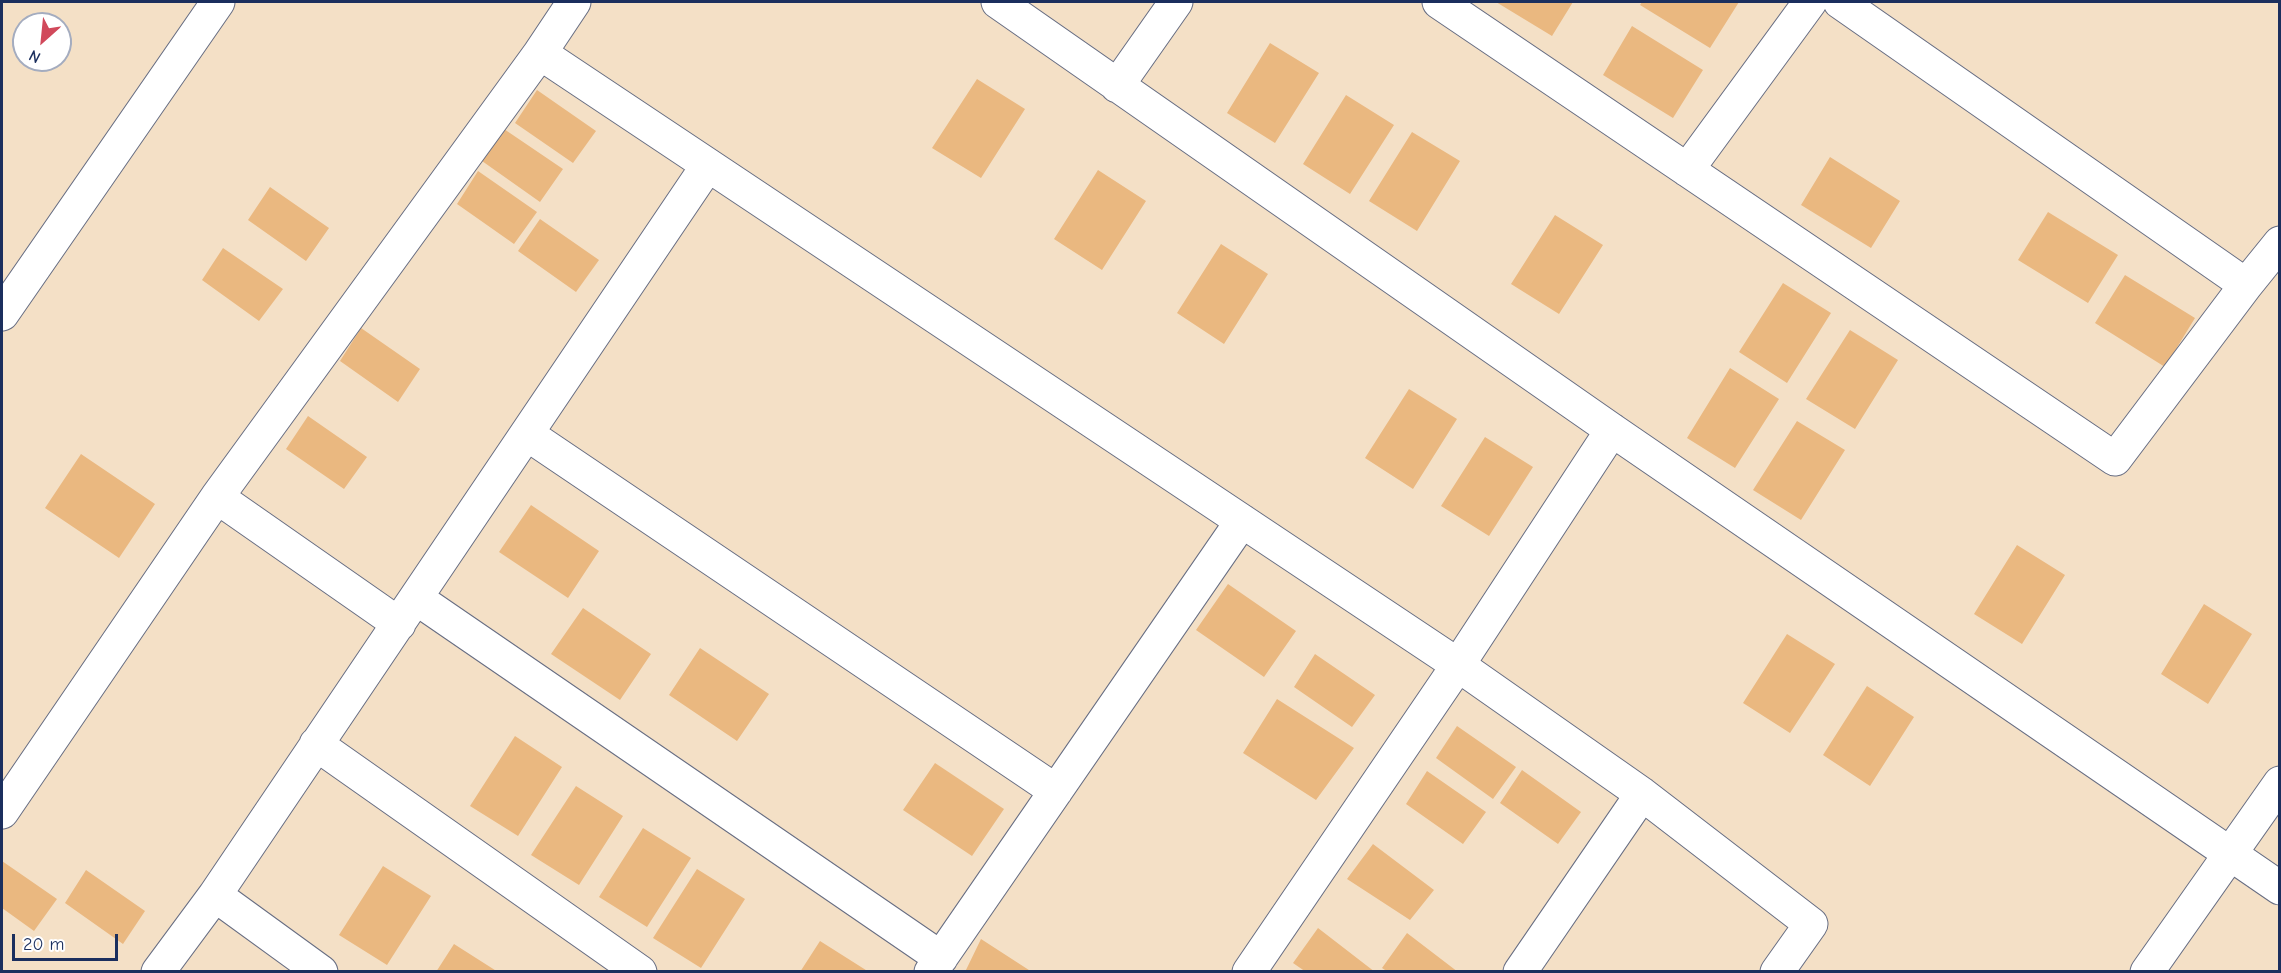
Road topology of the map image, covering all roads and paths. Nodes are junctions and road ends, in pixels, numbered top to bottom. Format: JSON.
{"nodes":[{"id":1,"x":218,"y":2,"type":"edge"},
{"id":2,"x":574,"y":2,"type":"edge"},
{"id":3,"x":998,"y":2,"type":"edge"},
{"id":4,"x":1176,"y":2,"type":"edge"},
{"id":5,"x":1438,"y":2,"type":"edge"},
{"id":6,"x":1810,"y":2,"type":"edge"},
{"id":7,"x":1840,"y":2,"type":"edge"},
{"id":8,"x":540,"y":53,"type":"junction"},
{"id":9,"x":1117,"y":86,"type":"junction"},
{"id":10,"x":708,"y":165,"type":"junction"},
{"id":11,"x":1687,"y":170,"type":"junction"},
{"id":12,"x":2280,"y":243,"type":"edge"},
{"id":13,"x":2246,"y":285,"type":"junction"},
{"id":14,"x":2,"y":314,"type":"edge"},
{"id":15,"x":1612,"y":430,"type":"junction"},
{"id":16,"x":527,"y":434,"type":"junction"},
{"id":17,"x":217,"y":497,"type":"junction"},
{"id":18,"x":1242,"y":521,"type":"junction"},
{"id":19,"x":407,"y":611,"type":"junction"},
{"id":20,"x":1458,"y":665,"type":"junction"},
{"id":21,"x":316,"y":744,"type":"junction"},
{"id":22,"x":2280,"y":783,"type":"edge"},
{"id":23,"x":1056,"y":791,"type":"junction"},
{"id":24,"x":1642,"y":794,"type":"junction"},
{"id":25,"x":2,"y":812,"type":"edge"},
{"id":26,"x":2230,"y":854,"type":"junction"},
{"id":27,"x":2280,"y":888,"type":"edge"},
{"id":28,"x":214,"y":895,"type":"junction"},
{"id":29,"x":936,"y":965,"type":"edge"},
{"id":30,"x":158,"y":972,"type":"edge"},
{"id":31,"x":321,"y":972,"type":"edge"},
{"id":32,"x":640,"y":972,"type":"edge"},
{"id":33,"x":1249,"y":972,"type":"edge"},
{"id":34,"x":1520,"y":972,"type":"edge"},
{"id":35,"x":1777,"y":972,"type":"edge"},
{"id":36,"x":2147,"y":972,"type":"edge"}],
"edges":[{"from":1,"to":14,"type":"street"},
{"from":2,"to":8,"type":"street"},
{"from":3,"to":9,"type":"street"},
{"from":4,"to":9,"type":"street"},
{"from":5,"to":11,"type":"street"},
{"from":6,"to":11,"type":"street"},
{"from":7,"to":13,"type":"street"},
{"from":8,"to":10,"type":"street"},
{"from":8,"to":17,"type":"street"},
{"from":9,"to":15,"type":"street"},
{"from":10,"to":16,"type":"street"},
{"from":10,"to":18,"type":"street"},
{"from":11,"to":13,"type":"street"},
{"from":12,"to":13,"type":"street"},
{"from":15,"to":20,"type":"street"},
{"from":15,"to":26,"type":"street"},
{"from":16,"to":19,"type":"street"},
{"from":16,"to":23,"type":"street"},
{"from":17,"to":19,"type":"street"},
{"from":17,"to":25,"type":"street"},
{"from":18,"to":20,"type":"street"},
{"from":18,"to":23,"type":"street"},
{"from":19,"to":21,"type":"street"},
{"from":19,"to":29,"type":"street"},
{"from":20,"to":24,"type":"street"},
{"from":20,"to":33,"type":"street"},
{"from":21,"to":28,"type":"street"},
{"from":21,"to":32,"type":"street"},
{"from":22,"to":26,"type":"street"},
{"from":23,"to":29,"type":"street"},
{"from":24,"to":34,"type":"street"},
{"from":24,"to":35,"type":"street"},
{"from":26,"to":27,"type":"street"},
{"from":26,"to":36,"type":"street"},
{"from":28,"to":30,"type":"street"},
{"from":28,"to":31,"type":"street"}]}
